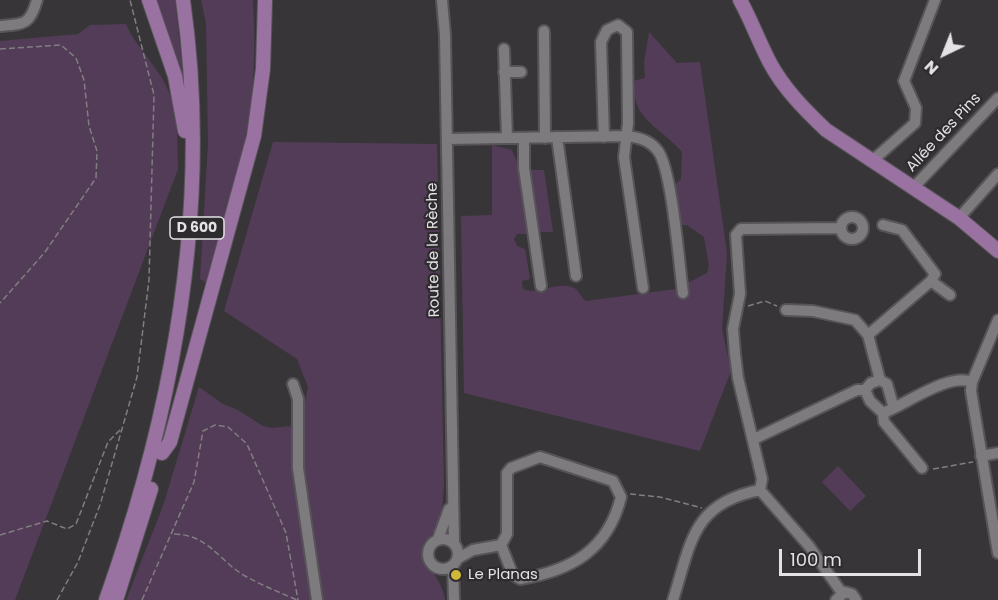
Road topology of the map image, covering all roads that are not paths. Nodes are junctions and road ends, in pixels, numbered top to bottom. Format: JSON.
{"nodes":[{"id":1,"x":38,"y":0,"type":"edge"},
{"id":2,"x":149,"y":0,"type":"edge"},
{"id":3,"x":183,"y":0,"type":"edge"},
{"id":4,"x":191,"y":0,"type":"edge"},
{"id":5,"x":265,"y":0,"type":"edge"},
{"id":6,"x":442,"y":0,"type":"edge"},
{"id":7,"x":740,"y":0,"type":"edge"},
{"id":8,"x":935,"y":0,"type":"edge"},
{"id":9,"x":0,"y":26,"type":"edge"},
{"id":10,"x":544,"y":31,"type":"dead end"},
{"id":11,"x":504,"y":49,"type":"dead end"},
{"id":12,"x":504,"y":72,"type":"junction"},
{"id":13,"x":521,"y":72,"type":"dead end"},
{"id":14,"x":998,"y":98,"type":"edge"},
{"id":15,"x":626,"y":136,"type":"junction"},
{"id":16,"x":557,"y":137,"type":"junction"},
{"id":17,"x":603,"y":137,"type":"junction"},
{"id":18,"x":507,"y":138,"type":"junction"},
{"id":19,"x":524,"y":138,"type":"junction"},
{"id":20,"x":545,"y":138,"type":"junction"},
{"id":21,"x":447,"y":139,"type":"junction"},
{"id":22,"x":872,"y":161,"type":"junction"},
{"id":23,"x":998,"y":174,"type":"edge"},
{"id":24,"x":912,"y":188,"type":"junction"},
{"id":25,"x":190,"y":214,"type":"junction"},
{"id":26,"x":959,"y":218,"type":"junction"},
{"id":27,"x":883,"y":225,"type":"dead end"},
{"id":28,"x":841,"y":228,"type":"dead end"},
{"id":29,"x":998,"y":251,"type":"edge"},
{"id":30,"x":576,"y":276,"type":"dead end"},
{"id":31,"x":931,"y":281,"type":"junction"},
{"id":32,"x":541,"y":286,"type":"dead end"},
{"id":33,"x":642,"y":288,"type":"dead end"},
{"id":34,"x":682,"y":293,"type":"dead end"},
{"id":35,"x":950,"y":295,"type":"dead end"},
{"id":36,"x":786,"y":310,"type":"road end"},
{"id":37,"x":998,"y":320,"type":"edge"},
{"id":38,"x":868,"y":335,"type":"junction"},
{"id":39,"x":880,"y":380,"type":"junction"},
{"id":40,"x":972,"y":382,"type":"junction"},
{"id":41,"x":292,"y":384,"type":"dead end"},
{"id":42,"x":865,"y":390,"type":"junction"},
{"id":43,"x":893,"y":405,"type":"junction"},
{"id":44,"x":882,"y":413,"type":"junction"},
{"id":45,"x":754,"y":439,"type":"junction"},
{"id":46,"x":162,"y":453,"type":"junction"},
{"id":47,"x":998,"y":453,"type":"edge"},
{"id":48,"x":982,"y":458,"type":"junction"},
{"id":49,"x":922,"y":468,"type":"road end"},
{"id":50,"x":760,"y":490,"type":"junction"},
{"id":51,"x":451,"y":500,"type":"junction"},
{"id":52,"x":438,"y":539,"type":"junction"},
{"id":53,"x":455,"y":544,"type":"junction"},
{"id":54,"x":501,"y":545,"type":"junction"},
{"id":55,"x":472,"y":550,"type":"junction"},
{"id":56,"x":998,"y":553,"type":"edge"},
{"id":57,"x":455,"y":562,"type":"junction"},
{"id":58,"x":439,"y":569,"type":"junction"},
{"id":59,"x":454,"y":597,"type":"edge"},
{"id":60,"x":839,"y":597,"type":"edge"},
{"id":61,"x":106,"y":600,"type":"edge"},
{"id":62,"x":116,"y":600,"type":"edge"},
{"id":63,"x":317,"y":600,"type":"edge"},
{"id":64,"x":673,"y":600,"type":"edge"},
{"id":65,"x":856,"y":600,"type":"edge"}],
"edges":[{"from":1,"to":9,"type":"street"},
{"from":2,"to":25,"type":"main road"},
{"from":3,"to":25,"type":"main road","number":"D 600"},
{"from":4,"to":46,"type":"main road","number":"D 600"},
{"from":5,"to":46,"type":"main road"},
{"from":6,"to":21,"type":"street","name":"Route de la Rèche"},
{"from":7,"to":22,"type":"main road"},
{"from":8,"to":22,"type":"street"},
{"from":10,"to":20,"type":"street"},
{"from":11,"to":12,"type":"street"},
{"from":12,"to":13,"type":"street"},
{"from":12,"to":18,"type":"street"},
{"from":14,"to":24,"type":"street","name":"Allée des Pins"},
{"from":15,"to":17,"type":"street"},
{"from":15,"to":17,"type":"street"},
{"from":15,"to":33,"type":"street"},
{"from":15,"to":34,"type":"street"},
{"from":16,"to":17,"type":"street"},
{"from":16,"to":20,"type":"street"},
{"from":16,"to":30,"type":"street"},
{"from":18,"to":19,"type":"street"},
{"from":18,"to":21,"type":"street"},
{"from":19,"to":20,"type":"street"},
{"from":19,"to":32,"type":"street"},
{"from":21,"to":51,"type":"street","name":"Route de la Rèche"},
{"from":22,"to":24,"type":"main road"},
{"from":23,"to":26,"type":"street"},
{"from":24,"to":26,"type":"main road"},
{"from":25,"to":61,"type":"main road","number":"D 600"},
{"from":26,"to":29,"type":"main road"},
{"from":27,"to":31,"type":"street"},
{"from":28,"to":45,"type":"street"},
{"from":31,"to":35,"type":"street"},
{"from":31,"to":38,"type":"street"},
{"from":36,"to":38,"type":"street"},
{"from":37,"to":40,"type":"street"},
{"from":38,"to":39,"type":"street"},
{"from":39,"to":42,"type":"street"},
{"from":39,"to":43,"type":"street"},
{"from":40,"to":43,"type":"street"},
{"from":40,"to":48,"type":"street"},
{"from":41,"to":63,"type":"street"},
{"from":42,"to":44,"type":"street"},
{"from":42,"to":45,"type":"street"},
{"from":43,"to":44,"type":"street"},
{"from":44,"to":49,"type":"street"},
{"from":45,"to":50,"type":"street"},
{"from":46,"to":62,"type":"main road","number":"D 600"},
{"from":47,"to":48,"type":"street"},
{"from":48,"to":56,"type":"street"},
{"from":50,"to":60,"type":"street"},
{"from":50,"to":64,"type":"street"},
{"from":51,"to":52,"type":"street","name":"Route de la Rèche"},
{"from":51,"to":53,"type":"street","name":"Route de la Rèche"},
{"from":52,"to":53,"type":"street"},
{"from":52,"to":58,"type":"street"},
{"from":53,"to":55,"type":"street"},
{"from":53,"to":57,"type":"street"},
{"from":54,"to":54,"type":"street"},
{"from":54,"to":55,"type":"street"},
{"from":55,"to":57,"type":"street"},
{"from":57,"to":58,"type":"street"},
{"from":57,"to":59,"type":"street"},
{"from":58,"to":59,"type":"street"},
{"from":60,"to":65,"type":"street"}]}
